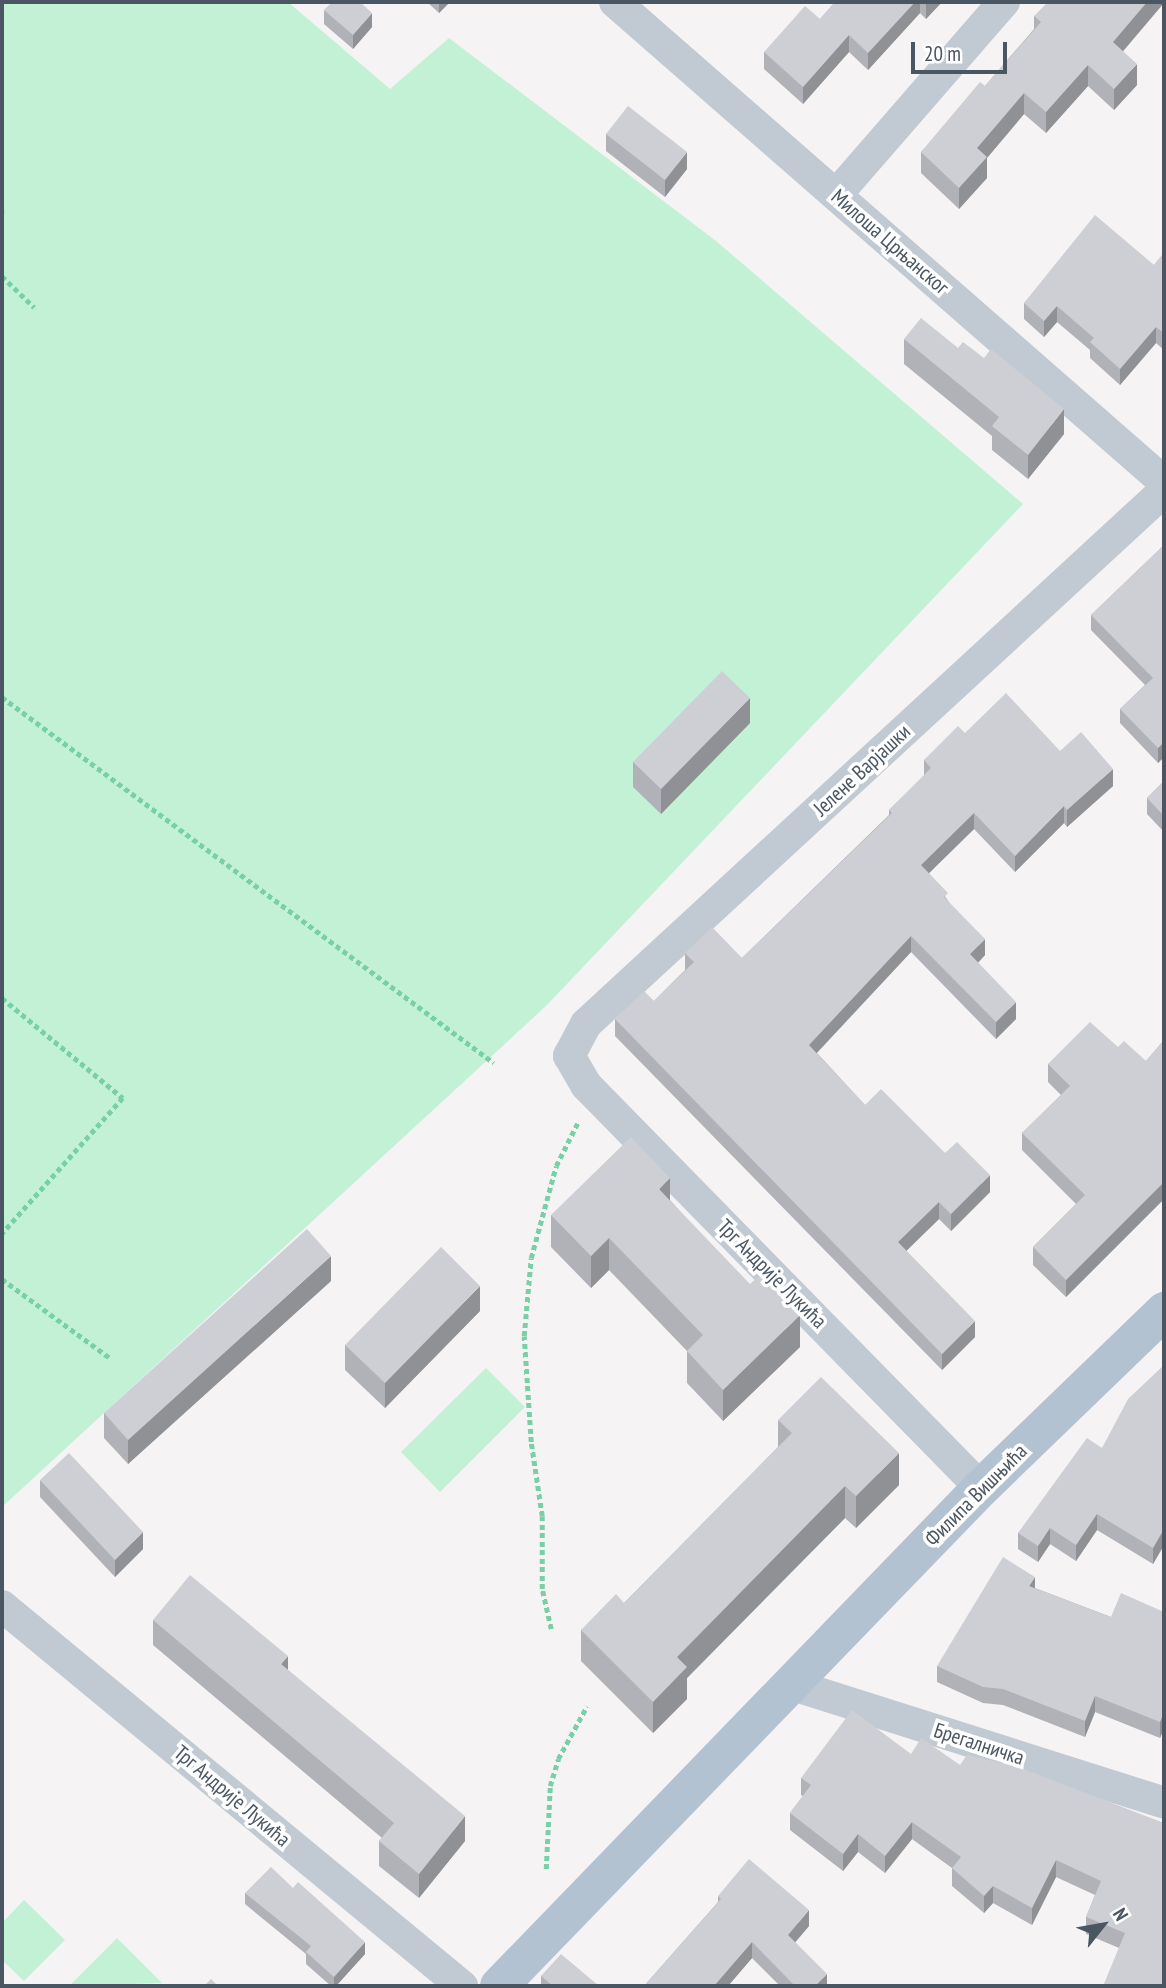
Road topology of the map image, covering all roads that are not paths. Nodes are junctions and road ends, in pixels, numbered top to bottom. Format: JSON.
{"nodes":[{"id":1,"x":615,"y":2,"type":"edge"},
{"id":2,"x":1004,"y":2,"type":"edge"},
{"id":3,"x":836,"y":195,"type":"junction"},
{"id":4,"x":1164,"y":482,"type":"edge"},
{"id":5,"x":1164,"y":491,"type":"edge"},
{"id":6,"x":569,"y":1056,"type":"joint"},
{"id":7,"x":1164,"y":1311,"type":"edge"},
{"id":8,"x":981,"y":1488,"type":"junction"},
{"id":9,"x":2,"y":1606,"type":"edge"},
{"id":10,"x":793,"y":1685,"type":"junction"},
{"id":11,"x":1164,"y":1803,"type":"edge"},
{"id":12,"x":463,"y":1986,"type":"edge"},
{"id":13,"x":499,"y":1986,"type":"edge"}],
"edges":[{"from":1,"to":3,"type":"street","name":"Милоша Црњанског"},
{"from":2,"to":3,"type":"street"},
{"from":3,"to":4,"type":"street","name":"Милоша Црњанског"},
{"from":5,"to":6,"type":"street","name":"Јелене Варјашки"},
{"from":6,"to":8,"type":"street","name":"Трг Андрије Лукића"},
{"from":7,"to":8,"type":"main road","name":"Филипа Вишњића"},
{"from":8,"to":10,"type":"main road","name":"Филипа Вишњића"},
{"from":9,"to":12,"type":"street","name":"Трг Андрије Лукића"},
{"from":10,"to":11,"type":"street","name":"Брегалничка"},
{"from":10,"to":13,"type":"main road"}]}
